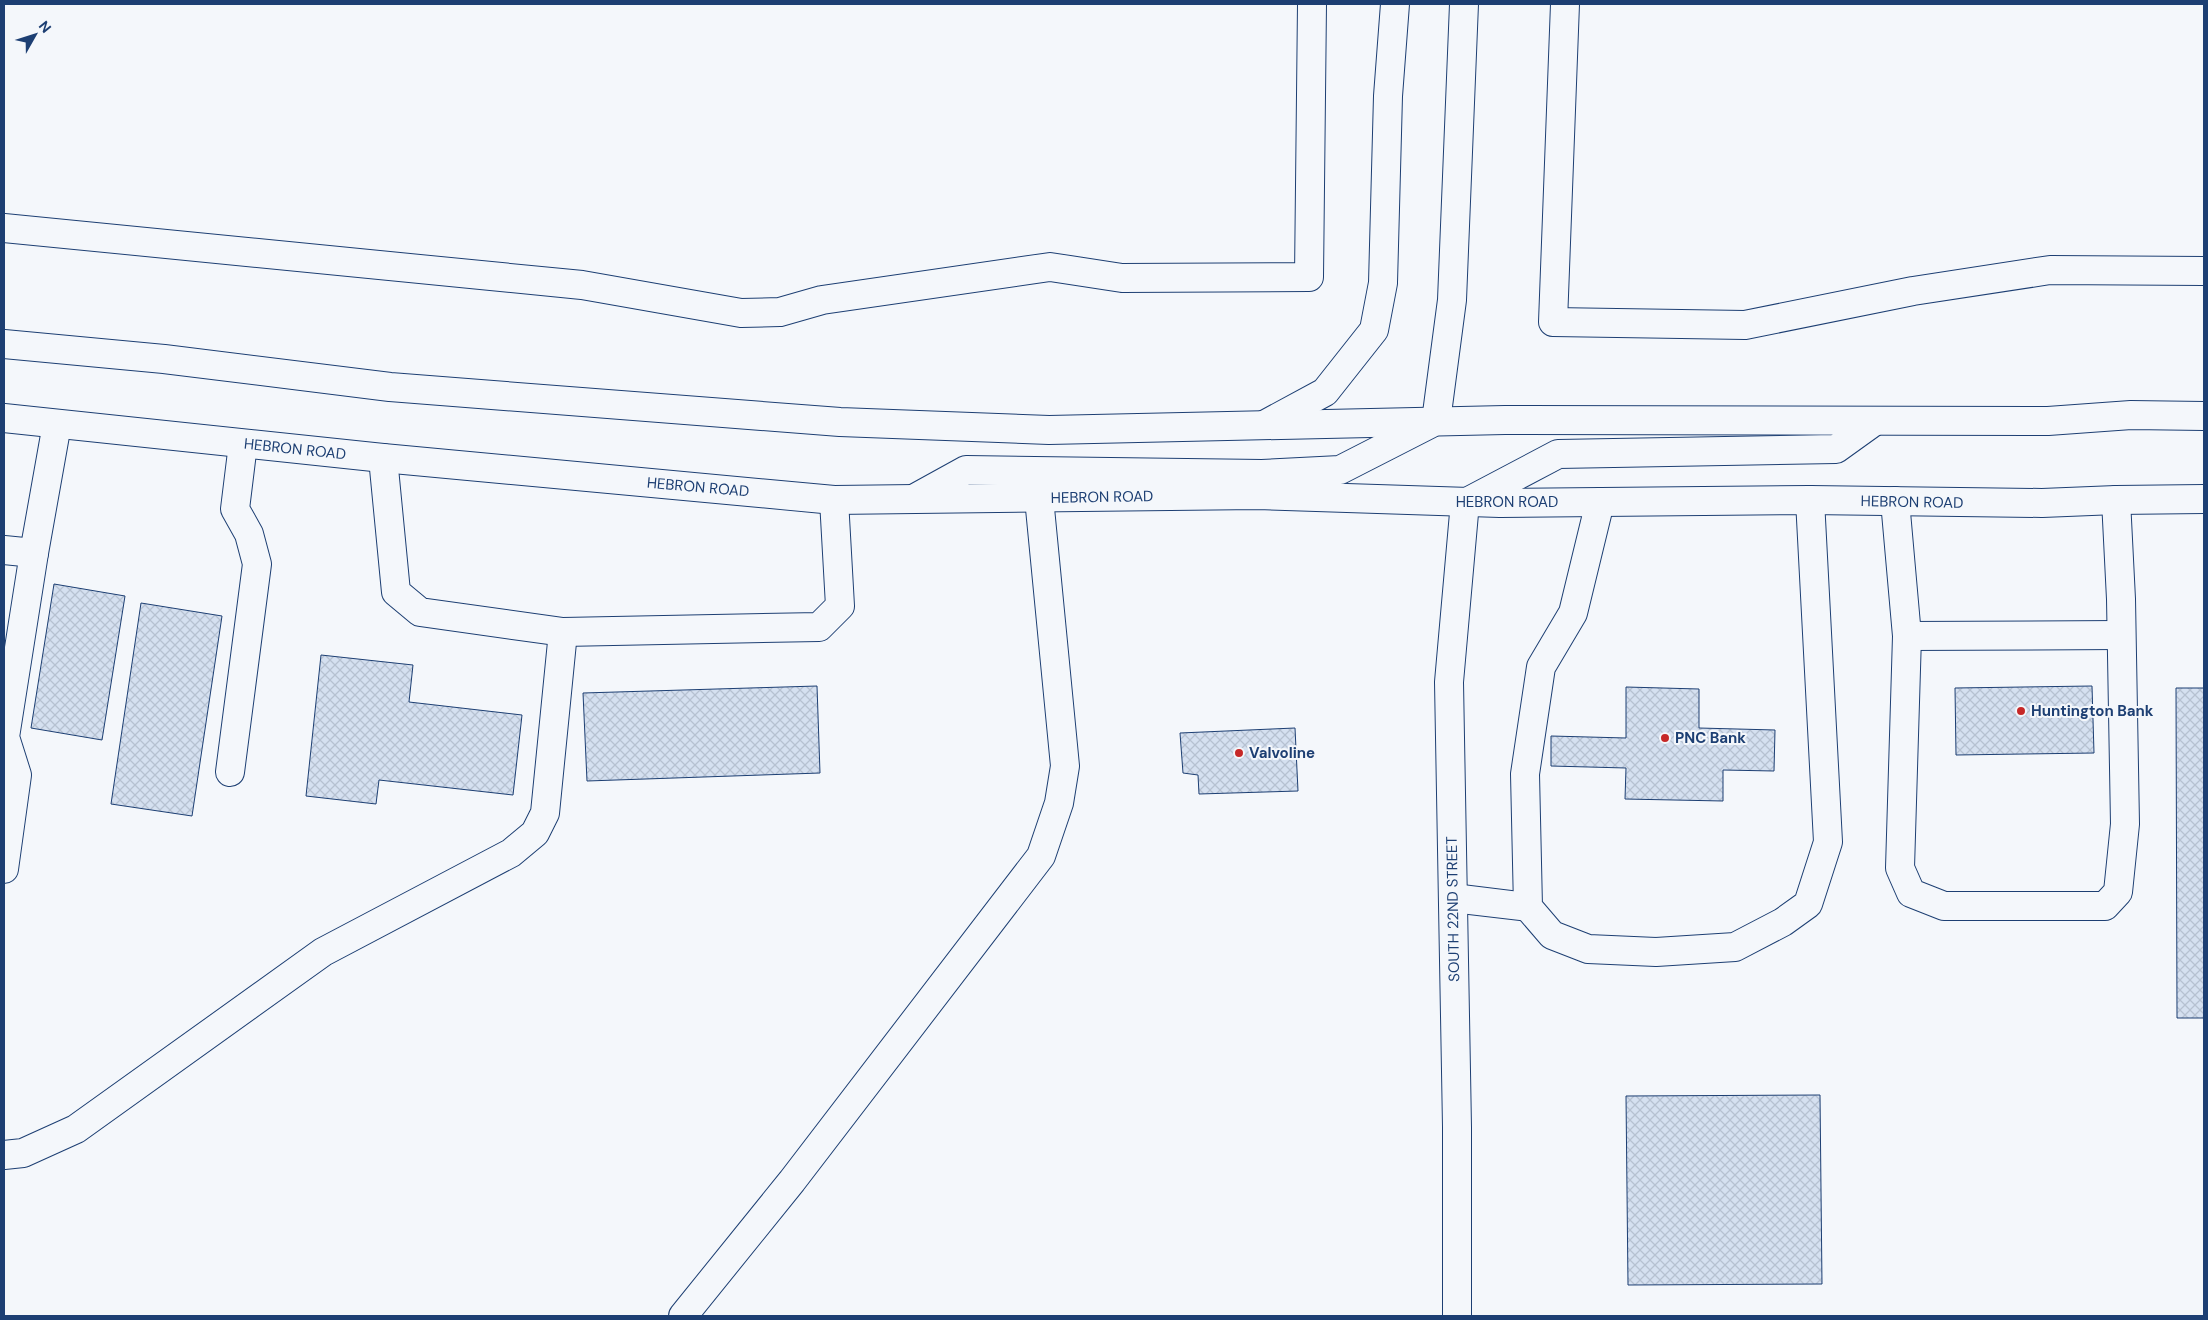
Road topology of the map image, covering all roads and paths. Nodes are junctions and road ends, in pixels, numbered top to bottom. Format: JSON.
{"nodes":[{"id":1,"x":1312,"y":4,"type":"edge"},
{"id":2,"x":1395,"y":4,"type":"edge"},
{"id":3,"x":1464,"y":4,"type":"edge"},
{"id":4,"x":1565,"y":4,"type":"edge"},
{"id":5,"x":4,"y":228,"type":"edge"},
{"id":6,"x":2204,"y":271,"type":"edge"},
{"id":7,"x":4,"y":344,"type":"edge"},
{"id":8,"x":2204,"y":416,"type":"edge"},
{"id":9,"x":4,"y":418,"type":"edge"},
{"id":10,"x":1436,"y":421,"type":"junction"},
{"id":11,"x":1875,"y":422,"type":"junction"},
{"id":12,"x":57,"y":424,"type":"junction"},
{"id":13,"x":1264,"y":425,"type":"junction"},
{"id":14,"x":243,"y":444,"type":"junction"},
{"id":15,"x":383,"y":458,"type":"junction"},
{"id":16,"x":1040,"y":498,"type":"junction"},
{"id":17,"x":913,"y":499,"type":"junction"},
{"id":18,"x":2204,"y":499,"type":"edge"},
{"id":19,"x":834,"y":500,"type":"junction"},
{"id":20,"x":1810,"y":500,"type":"junction"},
{"id":21,"x":2116,"y":500,"type":"junction"},
{"id":22,"x":1466,"y":502,"type":"junction"},
{"id":23,"x":1600,"y":502,"type":"junction"},
{"id":24,"x":1895,"y":502,"type":"junction"},
{"id":25,"x":4,"y":550,"type":"edge"},
{"id":26,"x":34,"y":553,"type":"junction"},
{"id":27,"x":563,"y":632,"type":"junction"},
{"id":28,"x":2120,"y":634,"type":"junction"},
{"id":29,"x":1908,"y":636,"type":"junction"},
{"id":30,"x":230,"y":772,"type":"dead end"},
{"id":31,"x":4,"y":869,"type":"edge"},
{"id":32,"x":1453,"y":898,"type":"junction"},
{"id":33,"x":1528,"y":907,"type":"junction"},
{"id":34,"x":4,"y":1155,"type":"edge"},
{"id":35,"x":683,"y":1316,"type":"edge"},
{"id":36,"x":1457,"y":1316,"type":"edge"}],
"edges":[{"from":1,"to":5,"type":"main road"},
{"from":2,"to":13,"type":"main road"},
{"from":3,"to":10,"type":"main road"},
{"from":4,"to":6,"type":"main road"},
{"from":7,"to":13,"type":"main road"},
{"from":8,"to":11,"type":"main road"},
{"from":9,"to":12,"type":"main road","name":"HEBRON ROAD"},
{"from":10,"to":11,"type":"main road"},
{"from":10,"to":13,"type":"main road"},
{"from":10,"to":17,"type":"main road"},
{"from":11,"to":22,"type":"main road"},
{"from":12,"to":14,"type":"main road","name":"HEBRON ROAD"},
{"from":12,"to":26,"type":"main road"},
{"from":14,"to":15,"type":"main road","name":"HEBRON ROAD"},
{"from":14,"to":30,"type":"main road"},
{"from":15,"to":19,"type":"main road","name":"HEBRON ROAD"},
{"from":15,"to":27,"type":"main road"},
{"from":16,"to":17,"type":"main road","name":"HEBRON ROAD"},
{"from":16,"to":22,"type":"main road","name":"HEBRON ROAD"},
{"from":16,"to":35,"type":"main road"},
{"from":17,"to":19,"type":"main road","name":"HEBRON ROAD"},
{"from":18,"to":21,"type":"main road","name":"HEBRON ROAD"},
{"from":19,"to":27,"type":"main road"},
{"from":20,"to":23,"type":"main road","name":"HEBRON ROAD"},
{"from":20,"to":24,"type":"main road","name":"HEBRON ROAD"},
{"from":20,"to":33,"type":"main road"},
{"from":21,"to":24,"type":"main road","name":"HEBRON ROAD"},
{"from":21,"to":28,"type":"main road"},
{"from":22,"to":23,"type":"main road","name":"HEBRON ROAD"},
{"from":22,"to":32,"type":"main road","name":"SOUTH 22ND STREET"},
{"from":23,"to":33,"type":"main road"},
{"from":24,"to":29,"type":"main road"},
{"from":25,"to":26,"type":"main road"},
{"from":26,"to":31,"type":"main road"},
{"from":27,"to":34,"type":"main road"},
{"from":28,"to":29,"type":"main road"},
{"from":28,"to":29,"type":"main road"},
{"from":32,"to":33,"type":"main road"},
{"from":32,"to":36,"type":"main road","name":"SOUTH 22ND STREET"}]}
